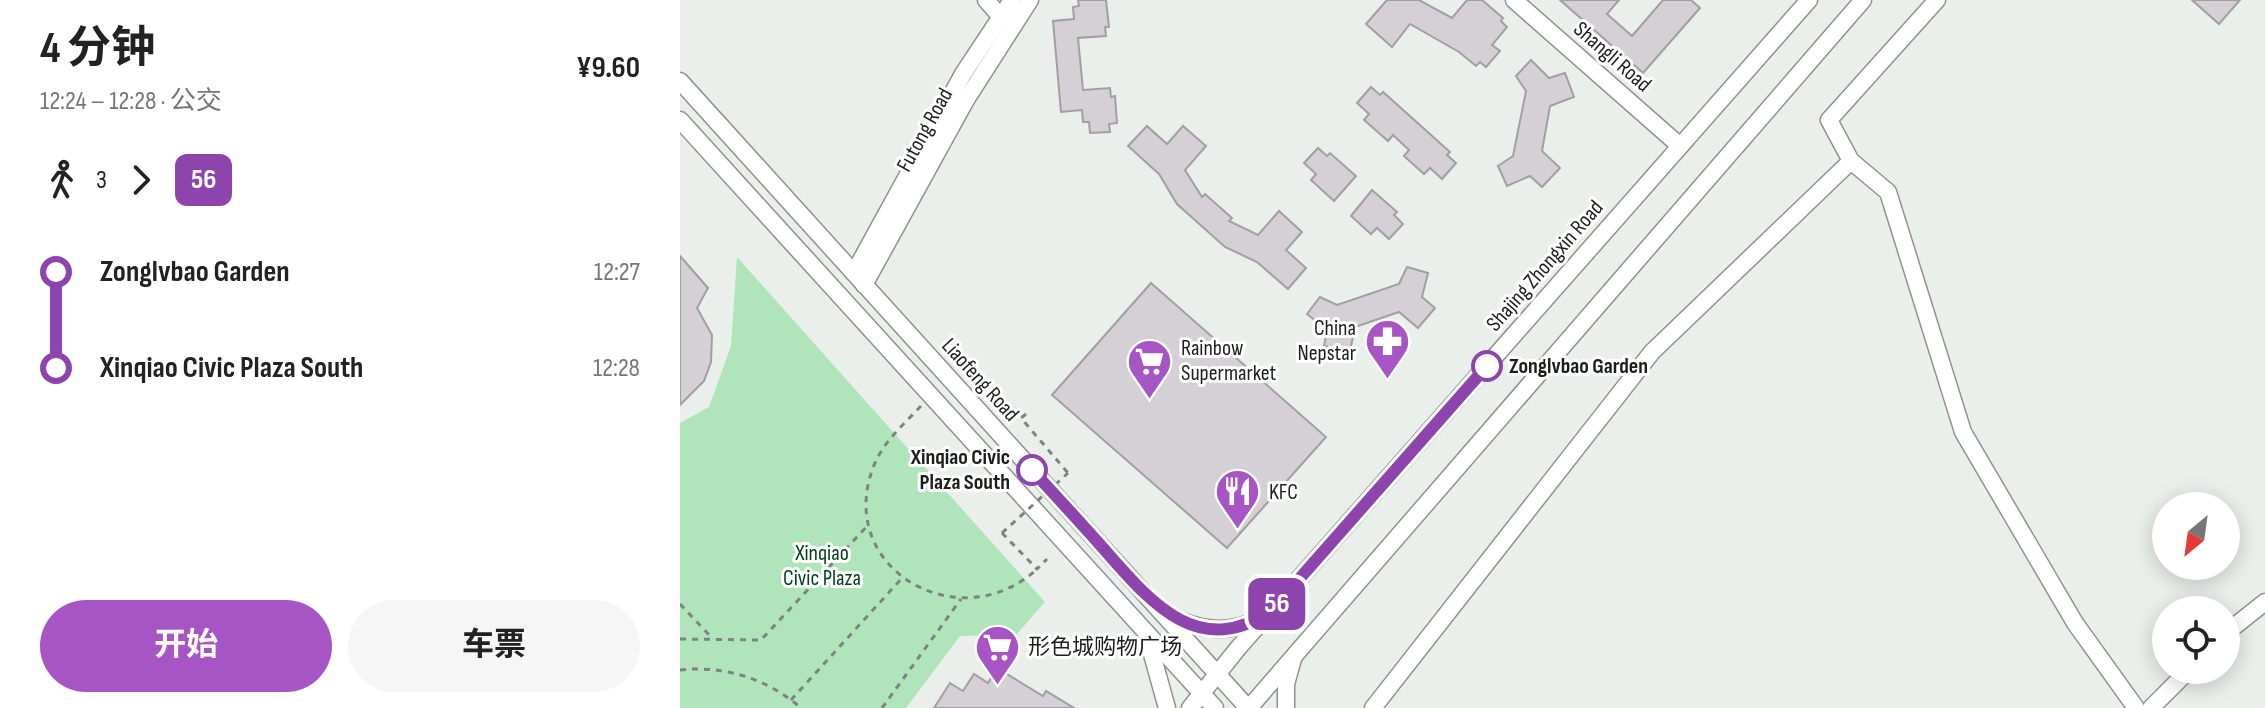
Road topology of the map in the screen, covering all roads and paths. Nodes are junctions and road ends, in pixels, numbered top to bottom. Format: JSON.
{"nodes":[{"id":1,"x":986,"y":0,"type":"edge"},
{"id":2,"x":1012,"y":0,"type":"edge"},
{"id":3,"x":1030,"y":0,"type":"edge"},
{"id":4,"x":1514,"y":0,"type":"edge"},
{"id":5,"x":1809,"y":0,"type":"edge"},
{"id":6,"x":1863,"y":0,"type":"edge"},
{"id":7,"x":1937,"y":0,"type":"edge"},
{"id":8,"x":1000,"y":16,"type":"junction"},
{"id":9,"x":680,"y":81,"type":"edge"},
{"id":10,"x":680,"y":120,"type":"edge"},
{"id":11,"x":1680,"y":146,"type":"junction"},
{"id":12,"x":1851,"y":161,"type":"junction"},
{"id":13,"x":859,"y":279,"type":"junction"},
{"id":14,"x":930,"y":395,"type":"junction"},
{"id":15,"x":1026,"y":414,"type":"dead end"},
{"id":16,"x":869,"y":524,"type":"junction"},
{"id":17,"x":1047,"y":559,"type":"dead end"},
{"id":18,"x":1037,"y":569,"type":"junction"},
{"id":19,"x":903,"y":577,"type":"junction"},
{"id":20,"x":961,"y":599,"type":"junction"},
{"id":21,"x":2265,"y":602,"type":"edge"},
{"id":22,"x":680,"y":604,"type":"edge"},
{"id":23,"x":1154,"y":605,"type":"junction"},
{"id":24,"x":1271,"y":611,"type":"junction"},
{"id":25,"x":2240,"y":622,"type":"edge"},
{"id":26,"x":1139,"y":624,"type":"junction"},
{"id":27,"x":680,"y":639,"type":"edge"},
{"id":28,"x":713,"y":639,"type":"junction"},
{"id":29,"x":1296,"y":652,"type":"junction"},
{"id":30,"x":680,"y":670,"type":"edge"},
{"id":31,"x":1217,"y":674,"type":"junction"},
{"id":32,"x":2175,"y":684,"type":"edge"},
{"id":33,"x":1201,"y":693,"type":"junction"},
{"id":34,"x":791,"y":700,"type":"junction"},
{"id":35,"x":801,"y":708,"type":"edge"},
{"id":36,"x":882,"y":708,"type":"edge"},
{"id":37,"x":1167,"y":708,"type":"edge"},
{"id":38,"x":1190,"y":708,"type":"edge"},
{"id":39,"x":1215,"y":708,"type":"edge"},
{"id":40,"x":1248,"y":708,"type":"edge"},
{"id":41,"x":1286,"y":708,"type":"edge"},
{"id":42,"x":1373,"y":708,"type":"edge"},
{"id":43,"x":2136,"y":708,"type":"edge"},
{"id":44,"x":2151,"y":708,"type":"edge"}],
"edges":[{"from":1,"to":8,"type":"street"},
{"from":2,"to":8,"type":"street","name":"Futong Road"},
{"from":3,"to":13,"type":"street","name":"Futong Road"},
{"from":4,"to":11,"type":"street","name":"Shangli Road"},
{"from":5,"to":11,"type":"street","name":"Shajing Zhongxin Road"},
{"from":6,"to":29,"type":"street"},
{"from":7,"to":12,"type":"street"},
{"from":8,"to":13,"type":"street","name":"Futong Road"},
{"from":9,"to":13,"type":"street","name":"Liaofeng Road"},
{"from":10,"to":14,"type":"street"},
{"from":11,"to":24,"type":"street","name":"Shajing Zhongxin Road"},
{"from":12,"to":42,"type":"street"},
{"from":12,"to":43,"type":"street"},
{"from":13,"to":23,"type":"street","name":"Liaofeng Road"},
{"from":14,"to":16,"type":"path"},
{"from":14,"to":26,"type":"street"},
{"from":15,"to":18,"type":"path","bridge":true},
{"from":16,"to":19,"type":"path"},
{"from":16,"to":28,"type":"path"},
{"from":17,"to":18,"type":"path"},
{"from":18,"to":20,"type":"path"},
{"from":19,"to":20,"type":"path"},
{"from":19,"to":34,"type":"path"},
{"from":20,"to":36,"type":"path"},
{"from":21,"to":25,"type":"street"},
{"from":22,"to":28,"type":"path"},
{"from":23,"to":24,"type":"street"},
{"from":23,"to":31,"type":"street","name":"Liaofeng Road"},
{"from":24,"to":31,"type":"street","name":"Shajing Zhongxin Road"},
{"from":26,"to":33,"type":"street"},
{"from":26,"to":37,"type":"street"},
{"from":27,"to":28,"type":"path"},
{"from":29,"to":40,"type":"street"},
{"from":29,"to":41,"type":"street"},
{"from":30,"to":34,"type":"path"},
{"from":31,"to":33,"type":"street","name":"Shajing Zhongxin Road"},
{"from":31,"to":40,"type":"street","name":"Liaofeng Road"},
{"from":32,"to":44,"type":"street"},
{"from":33,"to":38,"type":"street","name":"Shajing Zhongxin Road"},
{"from":33,"to":39,"type":"street"},
{"from":34,"to":35,"type":"path"}]}
